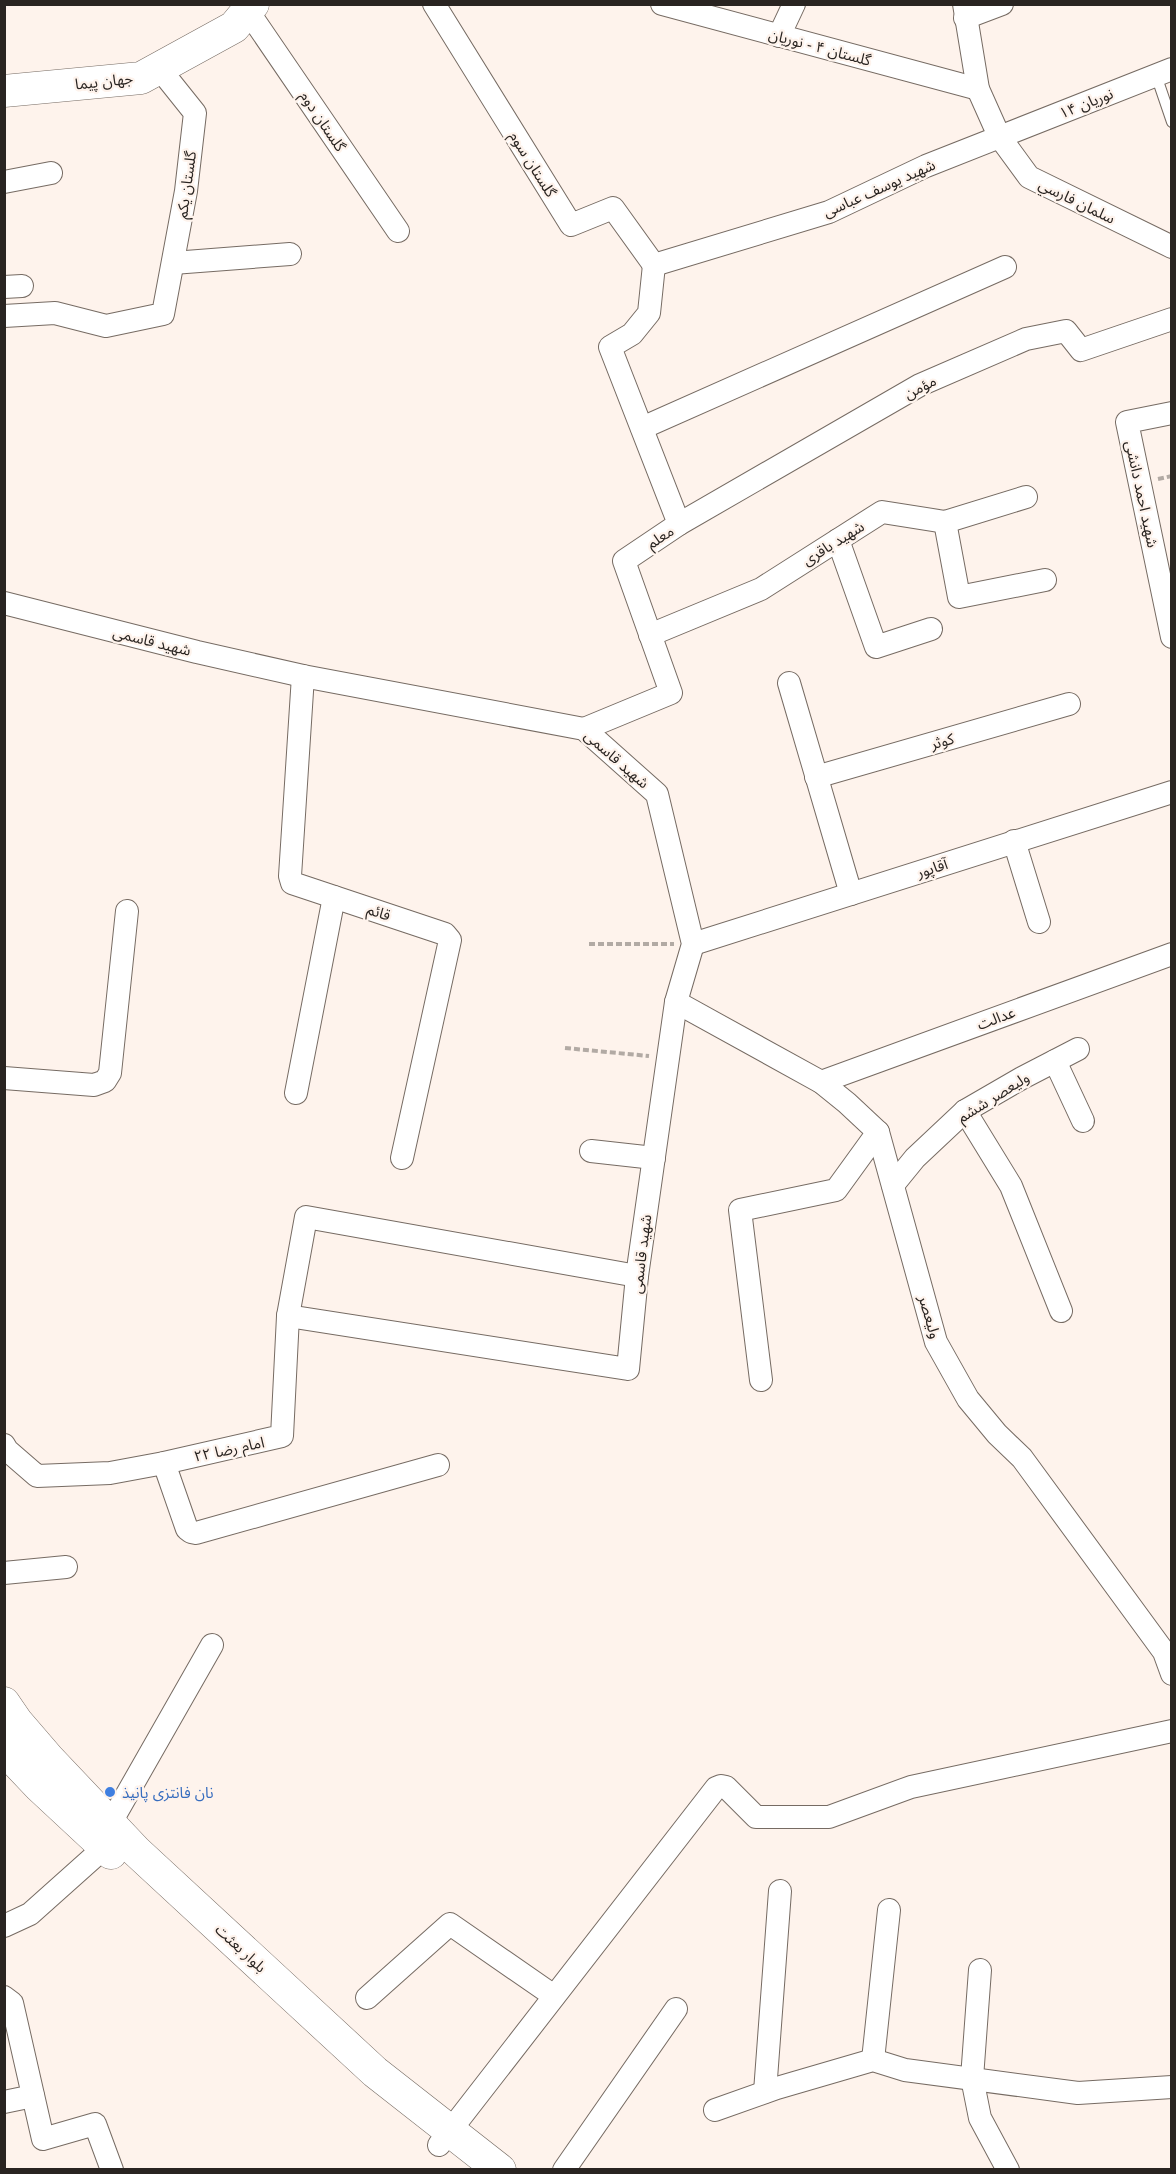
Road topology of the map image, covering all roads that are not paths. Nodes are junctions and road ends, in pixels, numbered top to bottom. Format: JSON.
{"nodes":[{"id":1,"x":434,"y":4,"type":"edge"},
{"id":2,"x":662,"y":4,"type":"edge"},
{"id":3,"x":794,"y":4,"type":"edge"},
{"id":4,"x":1002,"y":4,"type":"edge"},
{"id":5,"x":248,"y":7,"type":"edge"},
{"id":6,"x":699,"y":9,"type":"edge"},
{"id":7,"x":965,"y":11,"type":"edge"},
{"id":8,"x":779,"y":36,"type":"junction"},
{"id":9,"x":159,"y":68,"type":"junction"},
{"id":10,"x":1164,"y":72,"type":"edge"},
{"id":11,"x":978,"y":89,"type":"junction"},
{"id":12,"x":4,"y":91,"type":"edge"},
{"id":13,"x":1172,"y":122,"type":"edge"},
{"id":14,"x":999,"y":136,"type":"junction"},
{"id":15,"x":51,"y":173,"type":"dead end"},
{"id":16,"x":4,"y":182,"type":"edge"},
{"id":17,"x":398,"y":231,"type":"dead end"},
{"id":18,"x":1172,"y":247,"type":"edge"},
{"id":19,"x":290,"y":254,"type":"dead end"},
{"id":20,"x":173,"y":262,"type":"junction"},
{"id":21,"x":654,"y":265,"type":"junction"},
{"id":22,"x":1005,"y":267,"type":"dead end"},
{"id":23,"x":4,"y":316,"type":"edge"},
{"id":24,"x":1172,"y":318,"type":"edge"},
{"id":25,"x":1172,"y":413,"type":"edge"},
{"id":26,"x":642,"y":428,"type":"junction"},
{"id":27,"x":1026,"y":497,"type":"dead end"},
{"id":28,"x":945,"y":522,"type":"junction"},
{"id":29,"x":679,"y":524,"type":"junction"},
{"id":30,"x":838,"y":540,"type":"junction"},
{"id":31,"x":1045,"y":580,"type":"dead end"},
{"id":32,"x":4,"y":603,"type":"edge"},
{"id":33,"x":931,"y":629,"type":"dead end"},
{"id":34,"x":650,"y":635,"type":"junction"},
{"id":35,"x":1172,"y":636,"type":"edge"},
{"id":36,"x":303,"y":675,"type":"junction"},
{"id":37,"x":789,"y":683,"type":"dead end"},
{"id":38,"x":1069,"y":704,"type":"dead end"},
{"id":39,"x":584,"y":729,"type":"junction"},
{"id":40,"x":816,"y":777,"type":"junction"},
{"id":41,"x":1172,"y":792,"type":"edge"},
{"id":42,"x":1014,"y":841,"type":"junction"},
{"id":43,"x":851,"y":894,"type":"junction"},
{"id":44,"x":334,"y":897,"type":"junction"},
{"id":45,"x":127,"y":911,"type":"dead end"},
{"id":46,"x":1039,"y":922,"type":"dead end"},
{"id":47,"x":693,"y":944,"type":"junction"},
{"id":48,"x":1172,"y":954,"type":"edge"},
{"id":49,"x":676,"y":1002,"type":"junction"},
{"id":50,"x":1078,"y":1049,"type":"dead end"},
{"id":51,"x":1055,"y":1060,"type":"junction"},
{"id":52,"x":4,"y":1078,"type":"edge"},
{"id":53,"x":821,"y":1082,"type":"junction"},
{"id":54,"x":296,"y":1092,"type":"dead end"},
{"id":55,"x":965,"y":1111,"type":"junction"},
{"id":56,"x":1083,"y":1121,"type":"dead end"},
{"id":57,"x":878,"y":1132,"type":"junction"},
{"id":58,"x":591,"y":1150,"type":"dead end"},
{"id":59,"x":402,"y":1158,"type":"dead end"},
{"id":60,"x":654,"y":1158,"type":"junction"},
{"id":61,"x":893,"y":1185,"type":"junction"},
{"id":62,"x":637,"y":1276,"type":"junction"},
{"id":63,"x":1061,"y":1311,"type":"dead end"},
{"id":64,"x":288,"y":1316,"type":"junction"},
{"id":65,"x":761,"y":1380,"type":"dead end"},
{"id":66,"x":4,"y":1445,"type":"edge"},
{"id":67,"x":164,"y":1463,"type":"junction"},
{"id":68,"x":438,"y":1466,"type":"dead end"},
{"id":69,"x":66,"y":1567,"type":"dead end"},
{"id":70,"x":4,"y":1573,"type":"edge"},
{"id":71,"x":212,"y":1646,"type":"dead end"},
{"id":72,"x":1172,"y":1674,"type":"edge"},
{"id":73,"x":4,"y":1702,"type":"edge"},
{"id":74,"x":4,"y":1729,"type":"edge"},
{"id":75,"x":1172,"y":1731,"type":"edge"},
{"id":76,"x":4,"y":1749,"type":"edge"},
{"id":77,"x":39,"y":1786,"type":"junction"},
{"id":78,"x":108,"y":1835,"type":"junction"},
{"id":79,"x":780,"y":1891,"type":"dead end"},
{"id":80,"x":889,"y":1910,"type":"dead end"},
{"id":81,"x":4,"y":1926,"type":"edge"},
{"id":82,"x":980,"y":1970,"type":"dead end"},
{"id":83,"x":554,"y":1996,"type":"junction"},
{"id":84,"x":367,"y":1998,"type":"dead end"},
{"id":85,"x":7,"y":2001,"type":"edge"},
{"id":86,"x":676,"y":2009,"type":"dead end"},
{"id":87,"x":873,"y":2060,"type":"junction"},
{"id":88,"x":972,"y":2078,"type":"junction"},
{"id":89,"x":1172,"y":2087,"type":"edge"},
{"id":90,"x":765,"y":2092,"type":"junction"},
{"id":91,"x":33,"y":2096,"type":"junction"},
{"id":92,"x":4,"y":2102,"type":"edge"},
{"id":93,"x":715,"y":2110,"type":"dead end"},
{"id":94,"x":445,"y":2138,"type":"junction"},
{"id":95,"x":112,"y":2169,"type":"edge"},
{"id":96,"x":471,"y":2169,"type":"edge"},
{"id":97,"x":500,"y":2169,"type":"edge"},
{"id":98,"x":564,"y":2169,"type":"edge"},
{"id":99,"x":1008,"y":2169,"type":"edge"}],
"edges":[{"from":1,"to":21,"type":"street","name":"گلستان سوم"},
{"from":2,"to":6,"type":"street","name":"گلستان ۴ - نوریان"},
{"from":3,"to":8,"type":"street"},
{"from":4,"to":7,"type":"street"},
{"from":5,"to":9,"type":"street","name":"جهان پیما"},
{"from":5,"to":17,"type":"street","name":"گلستان دوم"},
{"from":6,"to":8,"type":"street","name":"گلستان ۴ - نوریان"},
{"from":7,"to":11,"type":"street","name":"سلمان فارسي"},
{"from":8,"to":11,"type":"street","name":"گلستان ۴ - نوریان"},
{"from":9,"to":12,"type":"street","name":"جهان پیما"},
{"from":9,"to":20,"type":"street","name":"گلستان یکم"},
{"from":10,"to":13,"type":"lane"},
{"from":10,"to":14,"type":"street","name":"نوریان ۱۴"},
{"from":11,"to":14,"type":"street","name":"سلمان فارسي"},
{"from":14,"to":18,"type":"street","name":"سلمان فارسي"},
{"from":14,"to":21,"type":"street","name":"شهید یوسف عباسی"},
{"from":15,"to":16,"type":"street"},
{"from":19,"to":20,"type":"street"},
{"from":20,"to":23,"type":"street","name":"گلستان یکم"},
{"from":21,"to":26,"type":"street","name":"معلم"},
{"from":22,"to":26,"type":"street"},
{"from":24,"to":29,"type":"street","name":"مؤمن"},
{"from":25,"to":35,"type":"street","name":"شهید احمد دانشی"},
{"from":26,"to":29,"type":"street","name":"معلم"},
{"from":27,"to":28,"type":"street","name":"شهید باقری"},
{"from":28,"to":30,"type":"street","name":"شهید باقری"},
{"from":28,"to":31,"type":"street"},
{"from":29,"to":34,"type":"street","name":"معلم"},
{"from":30,"to":33,"type":"street"},
{"from":30,"to":34,"type":"street","name":"شهید باقری"},
{"from":32,"to":36,"type":"street","name":"شهید قاسمی"},
{"from":34,"to":39,"type":"street","name":"معلم"},
{"from":36,"to":39,"type":"street","name":"شهید قاسمی"},
{"from":36,"to":44,"type":"street","name":"قائم"},
{"from":37,"to":40,"type":"street"},
{"from":38,"to":40,"type":"street","name":"کوثر"},
{"from":39,"to":47,"type":"street","name":"شهید قاسمی"},
{"from":40,"to":43,"type":"street"},
{"from":41,"to":42,"type":"street","name":"آقاپور"},
{"from":42,"to":43,"type":"street","name":"آقاپور"},
{"from":42,"to":46,"type":"street"},
{"from":43,"to":47,"type":"street","name":"آقاپور"},
{"from":44,"to":54,"type":"street"},
{"from":44,"to":59,"type":"street","name":"قائم"},
{"from":45,"to":52,"type":"street"},
{"from":47,"to":49,"type":"street","name":"شهید قاسمی"},
{"from":48,"to":53,"type":"street","name":"عدالت"},
{"from":49,"to":53,"type":"street"},
{"from":49,"to":60,"type":"street","name":"شهید قاسمی"},
{"from":50,"to":51,"type":"street","name":"ولیعصر ششم"},
{"from":51,"to":55,"type":"street","name":"ولیعصر ششم"},
{"from":51,"to":56,"type":"street"},
{"from":53,"to":57,"type":"street"},
{"from":55,"to":61,"type":"street","name":"ولیعصر ششم"},
{"from":55,"to":63,"type":"street"},
{"from":57,"to":61,"type":"street","name":"ولیعصر"},
{"from":57,"to":65,"type":"street"},
{"from":58,"to":60,"type":"street"},
{"from":60,"to":62,"type":"street","name":"شهید قاسمی"},
{"from":61,"to":72,"type":"street","name":"ولیعصر"},
{"from":62,"to":64,"type":"street","name":"امام رضا ۲۲"},
{"from":62,"to":64,"type":"street","name":"شهید قاسمی"},
{"from":64,"to":67,"type":"street","name":"امام رضا ۲۲"},
{"from":66,"to":67,"type":"street","name":"امام رضا ۲۲"},
{"from":67,"to":68,"type":"street"},
{"from":69,"to":70,"type":"street"},
{"from":71,"to":78,"type":"street"},
{"from":73,"to":78,"type":"street","name":"بلوار بعثت"},
{"from":74,"to":77,"type":"street"},
{"from":75,"to":83,"type":"street"},
{"from":76,"to":77,"type":"street","name":"بلوار بعثت"},
{"from":77,"to":78,"type":"street","name":"بلوار بعثت"},
{"from":78,"to":81,"type":"street"},
{"from":78,"to":94,"type":"street","name":"بلوار بعثت"},
{"from":79,"to":90,"type":"street"},
{"from":80,"to":87,"type":"street"},
{"from":82,"to":88,"type":"street"},
{"from":83,"to":84,"type":"street"},
{"from":83,"to":94,"type":"street"},
{"from":85,"to":91,"type":"street"},
{"from":86,"to":98,"type":"street"},
{"from":87,"to":88,"type":"street"},
{"from":87,"to":90,"type":"street"},
{"from":88,"to":89,"type":"street"},
{"from":88,"to":99,"type":"street"},
{"from":90,"to":93,"type":"street"},
{"from":91,"to":92,"type":"street"},
{"from":91,"to":95,"type":"street"},
{"from":94,"to":96,"type":"street","name":"بلوار بعثت"},
{"from":94,"to":97,"type":"street","name":"بلوار بعثت"}]}
